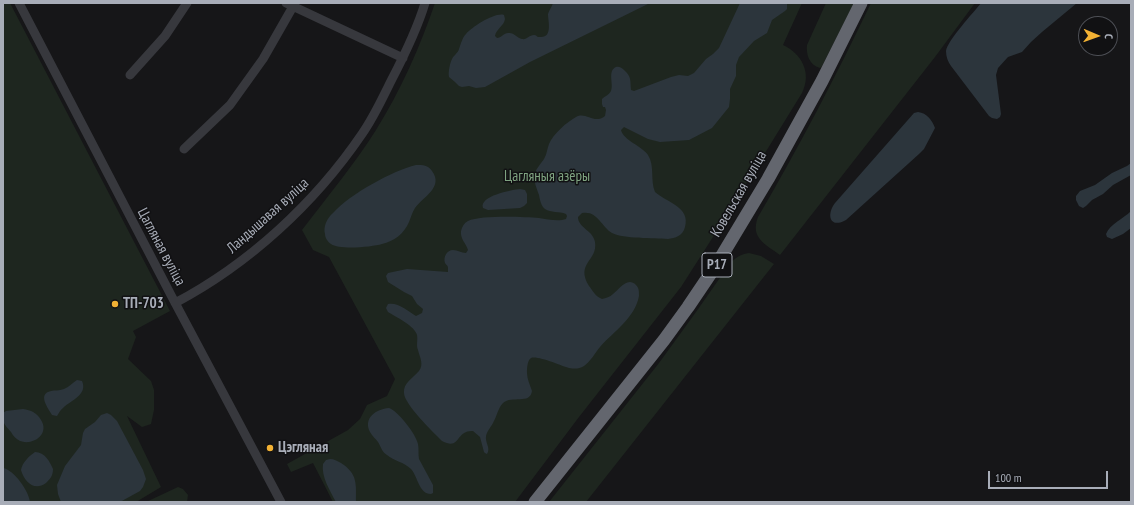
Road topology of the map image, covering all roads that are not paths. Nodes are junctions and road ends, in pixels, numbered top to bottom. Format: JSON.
{"nodes":[{"id":1,"x":18,"y":3,"type":"edge"},
{"id":2,"x":187,"y":3,"type":"edge"},
{"id":3,"x":425,"y":3,"type":"edge"},
{"id":4,"x":861,"y":3,"type":"edge"},
{"id":5,"x":292,"y":4,"type":"edge"},
{"id":6,"x":403,"y":58,"type":"junction"},
{"id":7,"x":130,"y":75,"type":"dead end"},
{"id":8,"x":184,"y":149,"type":"dead end"},
{"id":9,"x":175,"y":303,"type":"junction"},
{"id":10,"x":281,"y":502,"type":"edge"},
{"id":11,"x":535,"y":502,"type":"edge"}],
"edges":[{"from":1,"to":9,"type":"street","name":"Цагляная вуліца"},
{"from":2,"to":7,"type":"street"},
{"from":3,"to":6,"type":"street","name":"Ландышавая вуліца"},
{"from":4,"to":11,"type":"highway","name":"Ковельская вуліца","number":"Р17"},
{"from":5,"to":6,"type":"street"},
{"from":5,"to":8,"type":"street"},
{"from":6,"to":9,"type":"street","name":"Ландышавая вуліца"},
{"from":9,"to":10,"type":"street","name":"Цагляная вуліца"}]}
